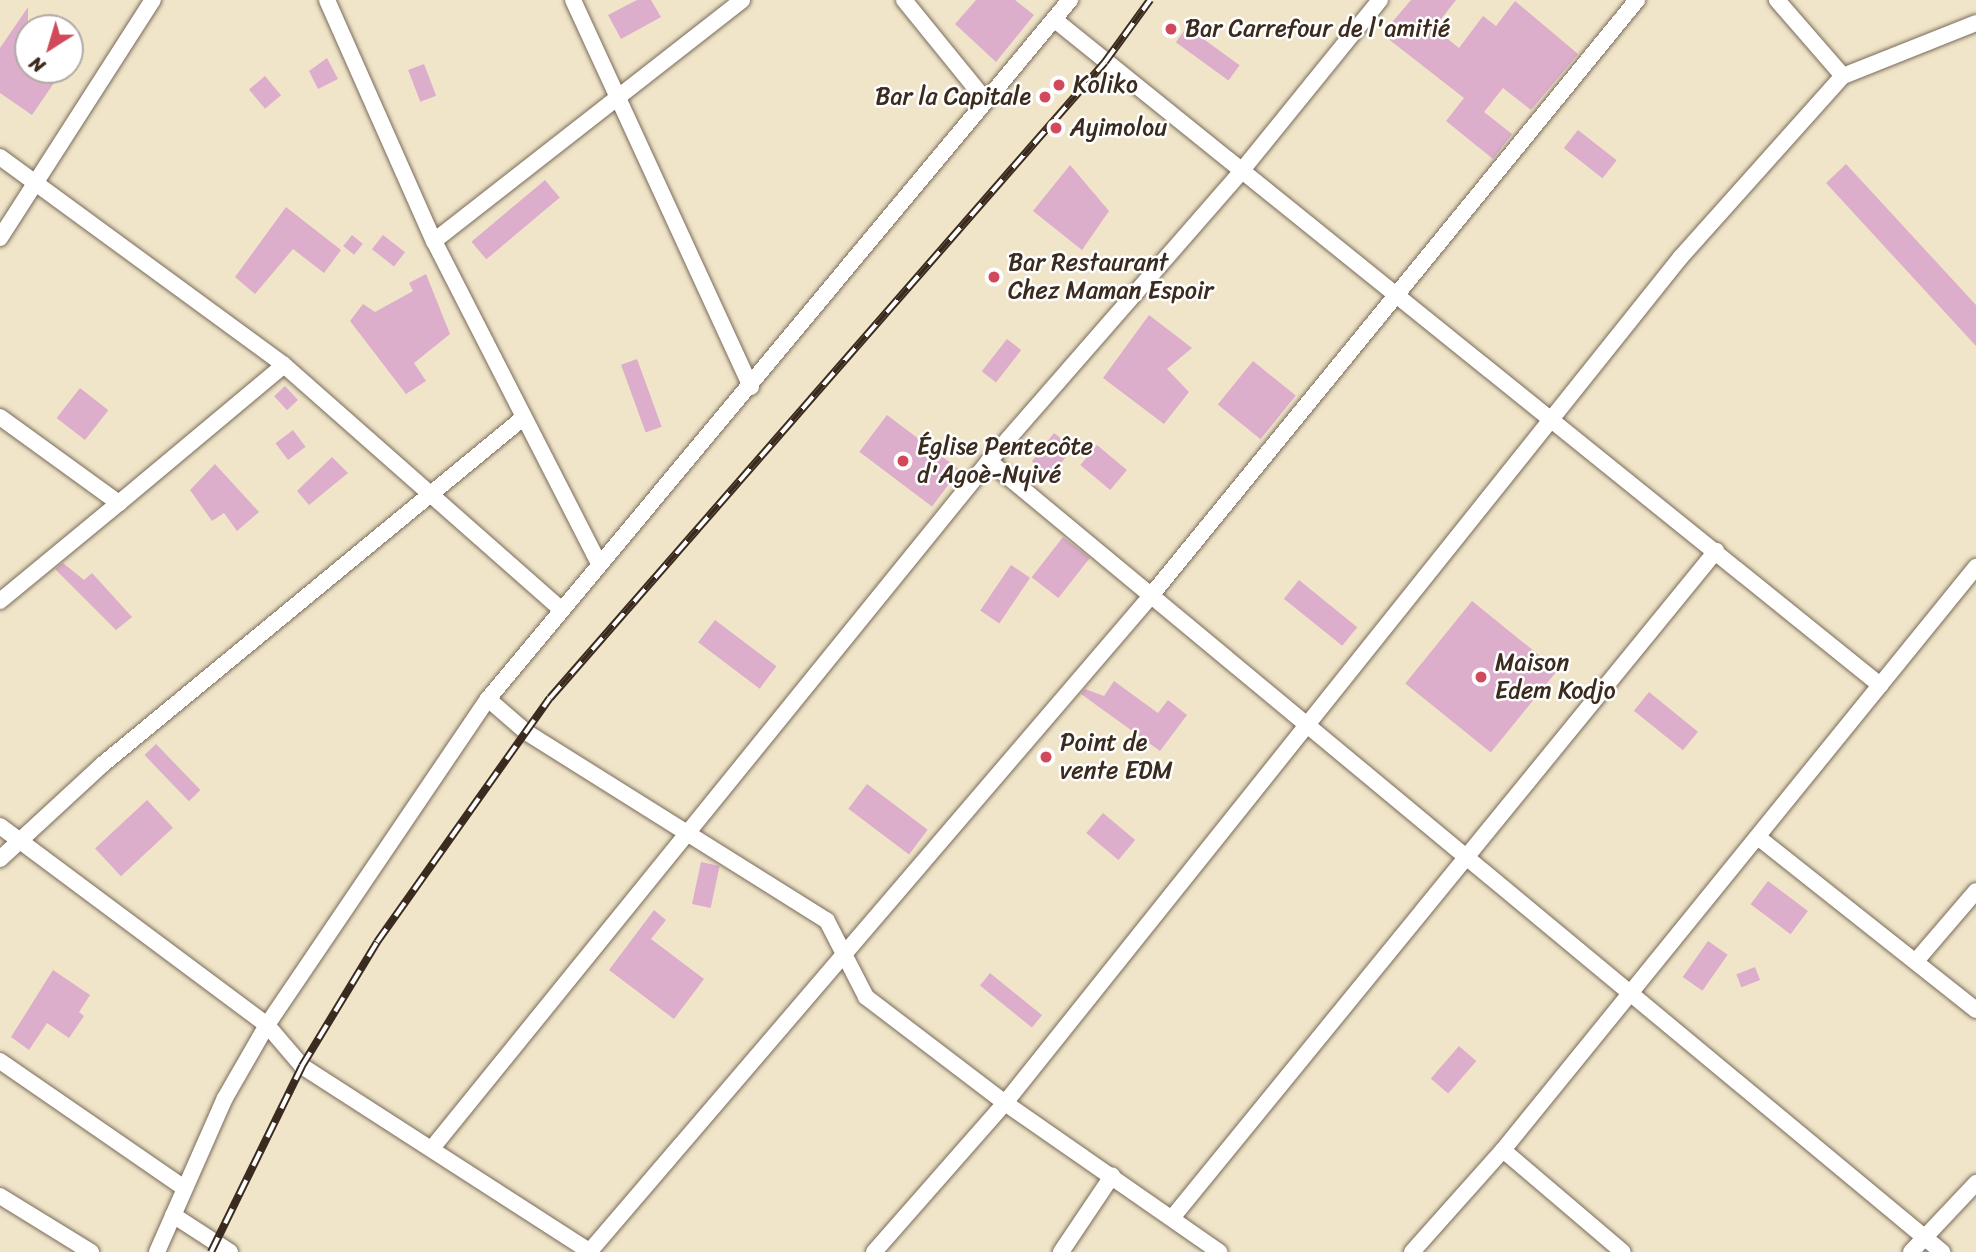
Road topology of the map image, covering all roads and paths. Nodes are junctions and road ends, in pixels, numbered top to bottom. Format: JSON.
{"nodes":[{"id":1,"x":153,"y":0,"type":"edge"},
{"id":2,"x":327,"y":0,"type":"edge"},
{"id":3,"x":573,"y":0,"type":"edge"},
{"id":4,"x":742,"y":0,"type":"edge"},
{"id":5,"x":904,"y":0,"type":"edge"},
{"id":6,"x":1070,"y":0,"type":"edge"},
{"id":7,"x":1380,"y":0,"type":"edge"},
{"id":8,"x":1637,"y":0,"type":"edge"},
{"id":9,"x":1777,"y":0,"type":"edge"},
{"id":10,"x":1055,"y":20,"type":"junction"},
{"id":11,"x":1976,"y":23,"type":"edge"},
{"id":12,"x":1843,"y":76,"type":"junction"},
{"id":13,"x":986,"y":101,"type":"junction"},
{"id":14,"x":618,"y":102,"type":"junction"},
{"id":15,"x":0,"y":157,"type":"edge"},
{"id":16,"x":1239,"y":174,"type":"junction"},
{"id":17,"x":38,"y":185,"type":"junction"},
{"id":18,"x":0,"y":238,"type":"edge"},
{"id":19,"x":434,"y":241,"type":"junction"},
{"id":20,"x":1393,"y":292,"type":"junction"},
{"id":21,"x":284,"y":365,"type":"junction"},
{"id":22,"x":751,"y":387,"type":"junction"},
{"id":23,"x":0,"y":417,"type":"edge"},
{"id":24,"x":523,"y":418,"type":"junction"},
{"id":25,"x":1548,"y":421,"type":"junction"},
{"id":26,"x":989,"y":461,"type":"junction"},
{"id":27,"x":433,"y":492,"type":"junction"},
{"id":28,"x":119,"y":503,"type":"junction"},
{"id":29,"x":1716,"y":551,"type":"junction"},
{"id":30,"x":598,"y":561,"type":"junction"},
{"id":31,"x":1976,"y":567,"type":"edge"},
{"id":32,"x":1149,"y":598,"type":"junction"},
{"id":33,"x":0,"y":601,"type":"edge"},
{"id":34,"x":560,"y":608,"type":"junction"},
{"id":35,"x":1880,"y":685,"type":"junction"},
{"id":36,"x":488,"y":699,"type":"junction"},
{"id":37,"x":1305,"y":724,"type":"junction"},
{"id":38,"x":0,"y":826,"type":"edge"},
{"id":39,"x":690,"y":835,"type":"junction"},
{"id":40,"x":1759,"y":838,"type":"junction"},
{"id":41,"x":21,"y":841,"type":"junction"},
{"id":42,"x":1462,"y":855,"type":"junction"},
{"id":43,"x":0,"y":859,"type":"edge"},
{"id":44,"x":1976,"y":891,"type":"edge"},
{"id":45,"x":845,"y":960,"type":"junction"},
{"id":46,"x":1916,"y":961,"type":"junction"},
{"id":47,"x":1627,"y":996,"type":"junction"},
{"id":48,"x":1976,"y":1010,"type":"edge"},
{"id":49,"x":267,"y":1025,"type":"junction"},
{"id":50,"x":0,"y":1060,"type":"edge"},
{"id":51,"x":1005,"y":1103,"type":"junction"},
{"id":52,"x":433,"y":1147,"type":"junction"},
{"id":53,"x":1503,"y":1150,"type":"junction"},
{"id":54,"x":1112,"y":1176,"type":"junction"},
{"id":55,"x":1976,"y":1183,"type":"edge"},
{"id":56,"x":184,"y":1188,"type":"junction"},
{"id":57,"x":0,"y":1196,"type":"edge"},
{"id":58,"x":173,"y":1215,"type":"junction"},
{"id":59,"x":1172,"y":1218,"type":"junction"},
{"id":60,"x":1924,"y":1237,"type":"junction"},
{"id":61,"x":91,"y":1252,"type":"edge"},
{"id":62,"x":157,"y":1252,"type":"edge"},
{"id":63,"x":230,"y":1252,"type":"edge"},
{"id":64,"x":591,"y":1252,"type":"edge"},
{"id":65,"x":874,"y":1252,"type":"edge"},
{"id":66,"x":1061,"y":1252,"type":"edge"},
{"id":67,"x":1219,"y":1252,"type":"edge"},
{"id":68,"x":1412,"y":1252,"type":"edge"},
{"id":69,"x":1623,"y":1252,"type":"edge"},
{"id":70,"x":1911,"y":1252,"type":"edge"},
{"id":71,"x":1942,"y":1252,"type":"edge"}],
"edges":[{"from":1,"to":17,"type":"street"},
{"from":2,"to":19,"type":"street"},
{"from":3,"to":14,"type":"street"},
{"from":4,"to":14,"type":"street"},
{"from":5,"to":13,"type":"street"},
{"from":6,"to":10,"type":"street"},
{"from":7,"to":16,"type":"street"},
{"from":8,"to":20,"type":"street"},
{"from":9,"to":12,"type":"street"},
{"from":10,"to":13,"type":"street"},
{"from":10,"to":16,"type":"street"},
{"from":11,"to":12,"type":"street"},
{"from":12,"to":25,"type":"street"},
{"from":13,"to":22,"type":"street"},
{"from":14,"to":19,"type":"street"},
{"from":14,"to":22,"type":"street"},
{"from":15,"to":17,"type":"street"},
{"from":16,"to":20,"type":"street"},
{"from":16,"to":26,"type":"street"},
{"from":17,"to":18,"type":"street"},
{"from":17,"to":21,"type":"street"},
{"from":19,"to":24,"type":"street"},
{"from":20,"to":25,"type":"street"},
{"from":20,"to":32,"type":"street"},
{"from":21,"to":27,"type":"street"},
{"from":21,"to":28,"type":"street"},
{"from":22,"to":30,"type":"street"},
{"from":23,"to":28,"type":"street"},
{"from":24,"to":27,"type":"street"},
{"from":24,"to":30,"type":"street"},
{"from":25,"to":29,"type":"street"},
{"from":25,"to":37,"type":"street"},
{"from":26,"to":32,"type":"street"},
{"from":26,"to":39,"type":"street"},
{"from":27,"to":34,"type":"street"},
{"from":27,"to":41,"type":"street"},
{"from":28,"to":33,"type":"street"},
{"from":29,"to":35,"type":"street"},
{"from":29,"to":42,"type":"street"},
{"from":30,"to":34,"type":"street"},
{"from":31,"to":35,"type":"street"},
{"from":32,"to":37,"type":"street"},
{"from":32,"to":45,"type":"street"},
{"from":34,"to":36,"type":"street"},
{"from":35,"to":40,"type":"street"},
{"from":36,"to":39,"type":"street"},
{"from":36,"to":49,"type":"street"},
{"from":37,"to":42,"type":"street"},
{"from":37,"to":51,"type":"street"},
{"from":38,"to":41,"type":"street"},
{"from":39,"to":45,"type":"street"},
{"from":39,"to":52,"type":"street"},
{"from":40,"to":46,"type":"street"},
{"from":40,"to":47,"type":"street"},
{"from":41,"to":43,"type":"street"},
{"from":41,"to":49,"type":"street"},
{"from":42,"to":47,"type":"street"},
{"from":42,"to":59,"type":"street"},
{"from":44,"to":46,"type":"street"},
{"from":45,"to":51,"type":"street"},
{"from":45,"to":64,"type":"street"},
{"from":46,"to":48,"type":"street"},
{"from":47,"to":53,"type":"street"},
{"from":47,"to":60,"type":"street"},
{"from":49,"to":52,"type":"street"},
{"from":49,"to":56,"type":"street"},
{"from":50,"to":56,"type":"street"},
{"from":51,"to":54,"type":"street"},
{"from":51,"to":65,"type":"street"},
{"from":52,"to":64,"type":"street"},
{"from":53,"to":68,"type":"street"},
{"from":53,"to":69,"type":"street"},
{"from":54,"to":59,"type":"street"},
{"from":54,"to":66,"type":"street"},
{"from":55,"to":60,"type":"street"},
{"from":56,"to":58,"type":"street"},
{"from":57,"to":61,"type":"street"},
{"from":58,"to":62,"type":"street"},
{"from":58,"to":63,"type":"street"},
{"from":59,"to":67,"type":"street"},
{"from":60,"to":70,"type":"street"},
{"from":60,"to":71,"type":"street"}]}
